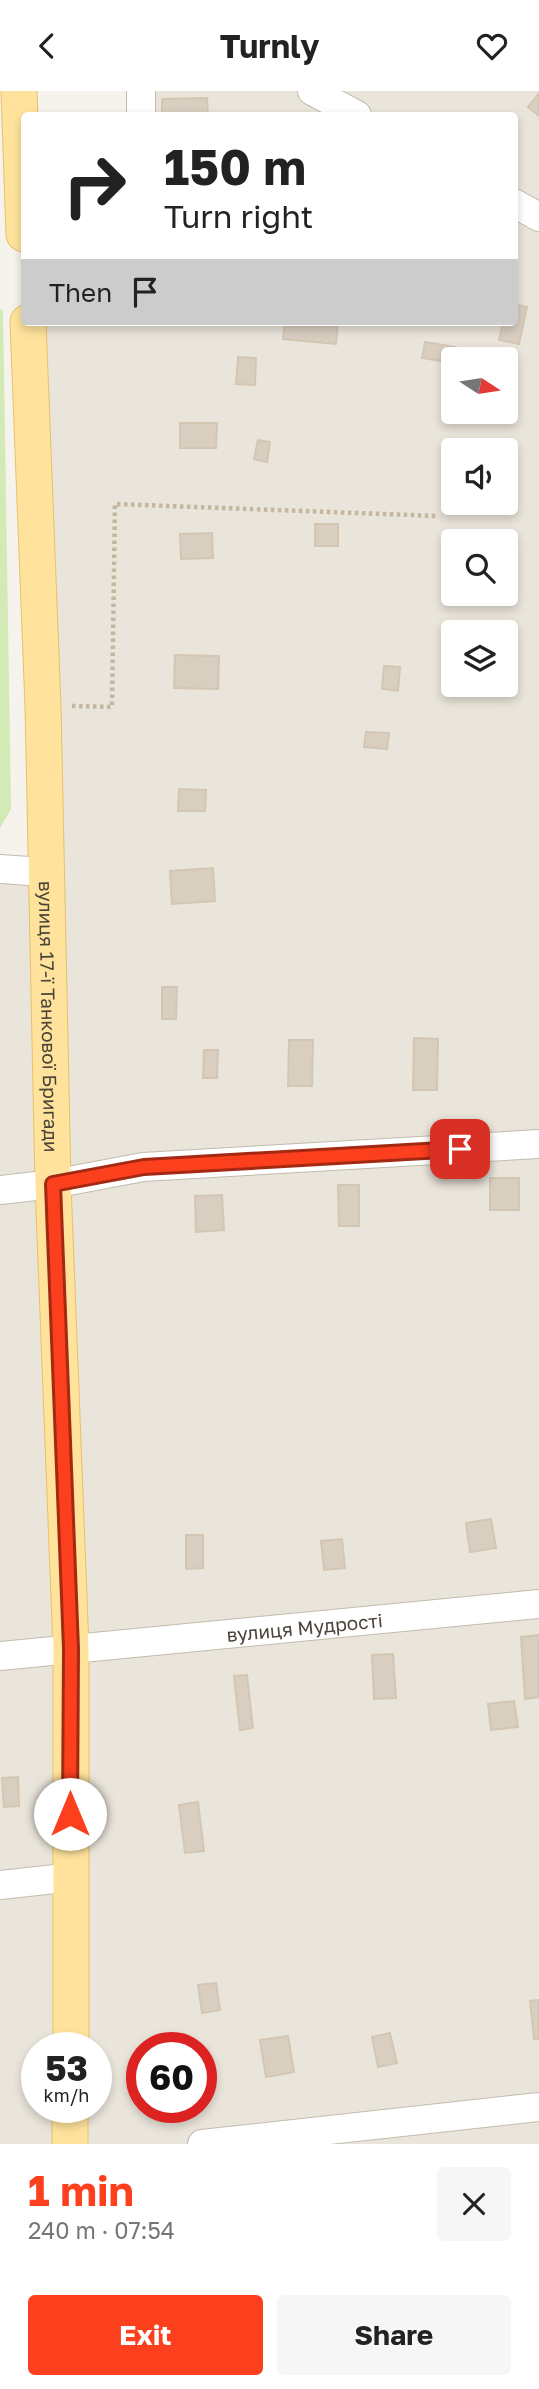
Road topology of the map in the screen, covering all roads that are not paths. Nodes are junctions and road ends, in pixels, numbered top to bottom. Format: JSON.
{"nodes":[{"id":1,"x":19,"y":91,"type":"edge"},
{"id":2,"x":141,"y":91,"type":"edge"},
{"id":3,"x":312,"y":91,"type":"edge"},
{"id":4,"x":141,"y":112,"type":"edge"},
{"id":5,"x":350,"y":112,"type":"edge"},
{"id":6,"x":21,"y":148,"type":"edge"},
{"id":7,"x":518,"y":205,"type":"edge"},
{"id":8,"x":539,"y":217,"type":"edge"},
{"id":9,"x":33,"y":328,"type":"edge"},
{"id":10,"x":0,"y":869,"type":"edge"},
{"id":11,"x":44,"y":872,"type":"junction"},
{"id":12,"x":539,"y":1144,"type":"edge"},
{"id":13,"x":53,"y":1184,"type":"junction"},
{"id":14,"x":0,"y":1190,"type":"edge"},
{"id":15,"x":539,"y":1604,"type":"edge"},
{"id":16,"x":71,"y":1649,"type":"junction"},
{"id":17,"x":0,"y":1656,"type":"edge"},
{"id":18,"x":73,"y":1877,"type":"junction"},
{"id":19,"x":0,"y":1885,"type":"edge"},
{"id":20,"x":71,"y":2032,"type":"edge"},
{"id":21,"x":539,"y":2107,"type":"edge"},
{"id":22,"x":70,"y":2123,"type":"edge"},
{"id":23,"x":70,"y":2144,"type":"edge"},
{"id":24,"x":202,"y":2144,"type":"edge"}],
"edges":[{"from":1,"to":6,"type":"main road"},
{"from":2,"to":4,"type":"street"},
{"from":3,"to":5,"type":"street"},
{"from":7,"to":8,"type":"street"},
{"from":9,"to":11,"type":"main road","name":"вулиця 17-ї Танкової Бригади"},
{"from":10,"to":11,"type":"street"},
{"from":11,"to":13,"type":"main road","name":"вулиця 17-ї Танкової Бригади"},
{"from":12,"to":13,"type":"street"},
{"from":13,"to":14,"type":"street"},
{"from":13,"to":16,"type":"main road","name":"вулиця 17-ї Танкової Бригади"},
{"from":15,"to":16,"type":"street","name":"вулиця Мудрості"},
{"from":16,"to":17,"type":"street","name":"вулиця Мудрості"},
{"from":16,"to":18,"type":"main road","name":"вулиця 17-ї Танкової Бригади"},
{"from":18,"to":19,"type":"street"},
{"from":18,"to":20,"type":"main road","name":"вулиця 17-ї Танкової Бригади"},
{"from":21,"to":24,"type":"street"},
{"from":22,"to":23,"type":"main road"}]}
